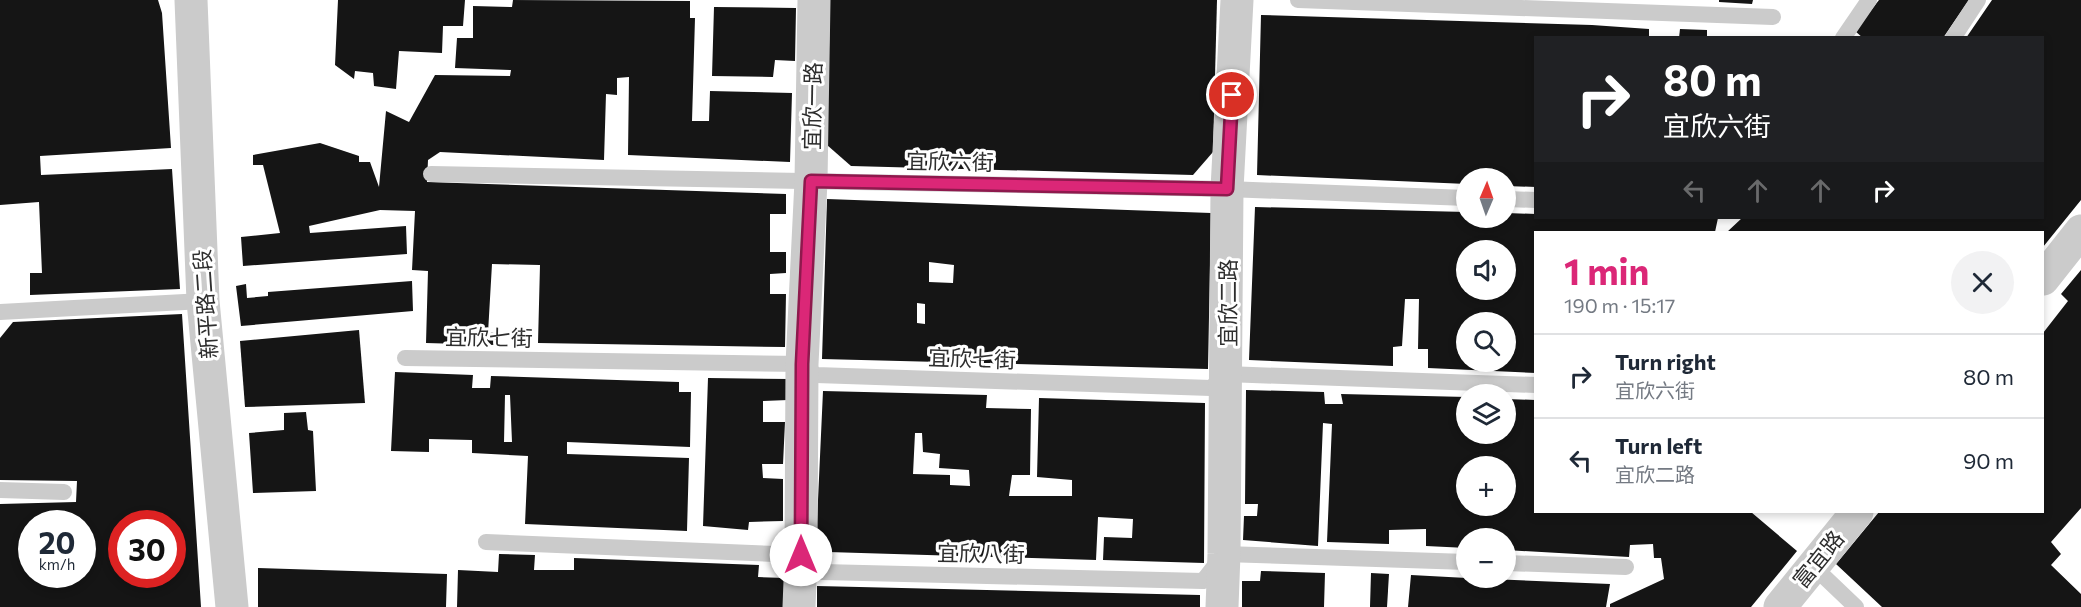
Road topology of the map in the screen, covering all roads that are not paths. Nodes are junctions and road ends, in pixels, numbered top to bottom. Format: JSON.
{"nodes":[{"id":1,"x":191,"y":0,"type":"edge"},
{"id":2,"x":814,"y":0,"type":"edge"},
{"id":3,"x":1237,"y":0,"type":"edge"},
{"id":4,"x":1298,"y":0,"type":"edge"},
{"id":5,"x":1869,"y":0,"type":"edge"},
{"id":6,"x":1978,"y":0,"type":"edge"},
{"id":7,"x":1773,"y":17,"type":"dead end"},
{"id":8,"x":1844,"y":36,"type":"edge"},
{"id":9,"x":1954,"y":36,"type":"edge"},
{"id":10,"x":431,"y":174,"type":"dead end"},
{"id":11,"x":811,"y":181,"type":"junction"},
{"id":12,"x":1227,"y":189,"type":"junction"},
{"id":13,"x":1456,"y":198,"type":"edge"},
{"id":14,"x":1516,"y":199,"type":"edge"},
{"id":15,"x":1534,"y":200,"type":"edge"},
{"id":16,"x":2081,"y":231,"type":"edge"},
{"id":17,"x":2044,"y":278,"type":"edge"},
{"id":18,"x":203,"y":302,"type":"junction"},
{"id":19,"x":0,"y":312,"type":"edge"},
{"id":20,"x":405,"y":358,"type":"dead end"},
{"id":21,"x":802,"y":364,"type":"junction"},
{"id":22,"x":1226,"y":374,"type":"junction"},
{"id":23,"x":1534,"y":385,"type":"edge"},
{"id":24,"x":0,"y":490,"type":"edge"},
{"id":25,"x":64,"y":492,"type":"dead end"},
{"id":26,"x":1856,"y":513,"type":"edge"},
{"id":27,"x":486,"y":542,"type":"dead end"},
{"id":28,"x":1224,"y":554,"type":"junction"},
{"id":29,"x":801,"y":555,"type":"junction"},
{"id":30,"x":1456,"y":562,"type":"edge"},
{"id":31,"x":1516,"y":563,"type":"edge"},
{"id":32,"x":1813,"y":566,"type":"junction"},
{"id":33,"x":1626,"y":567,"type":"dead end"},
{"id":34,"x":231,"y":607,"type":"edge"},
{"id":35,"x":799,"y":607,"type":"edge"},
{"id":36,"x":1222,"y":607,"type":"edge"},
{"id":37,"x":1780,"y":607,"type":"edge"},
{"id":38,"x":1856,"y":607,"type":"edge"}],
"edges":[{"from":1,"to":18,"type":"street","name":"新平路二段"},
{"from":2,"to":11,"type":"street","name":"宜欣一路"},
{"from":3,"to":12,"type":"street","name":"宜欣二路"},
{"from":4,"to":7,"type":"lane"},
{"from":5,"to":8,"type":"lane"},
{"from":6,"to":9,"type":"lane"},
{"from":10,"to":11,"type":"lane","name":"宜欣六街"},
{"from":11,"to":12,"type":"lane","name":"宜欣六街"},
{"from":11,"to":21,"type":"street","name":"宜欣一路"},
{"from":12,"to":13,"type":"lane","name":"宜欣六街"},
{"from":12,"to":22,"type":"street","name":"宜欣二路"},
{"from":14,"to":15,"type":"lane"},
{"from":16,"to":17,"type":"street"},
{"from":18,"to":19,"type":"lane"},
{"from":18,"to":34,"type":"street","name":"新平路二段"},
{"from":20,"to":21,"type":"lane","name":"宜欣七街"},
{"from":21,"to":22,"type":"lane","name":"宜欣七街"},
{"from":21,"to":29,"type":"street","name":"宜欣一路"},
{"from":22,"to":23,"type":"lane"},
{"from":22,"to":28,"type":"street","name":"宜欣二路"},
{"from":24,"to":25,"type":"lane"},
{"from":26,"to":32,"type":"street","name":"富宜路"},
{"from":27,"to":29,"type":"lane"},
{"from":28,"to":29,"type":"lane","name":"宜欣八街"},
{"from":28,"to":30,"type":"lane"},
{"from":28,"to":36,"type":"street","name":"宜欣二路"},
{"from":29,"to":35,"type":"street","name":"宜欣一路"},
{"from":31,"to":33,"type":"lane"},
{"from":32,"to":37,"type":"street","name":"富宜路"},
{"from":32,"to":38,"type":"lane"}]}
